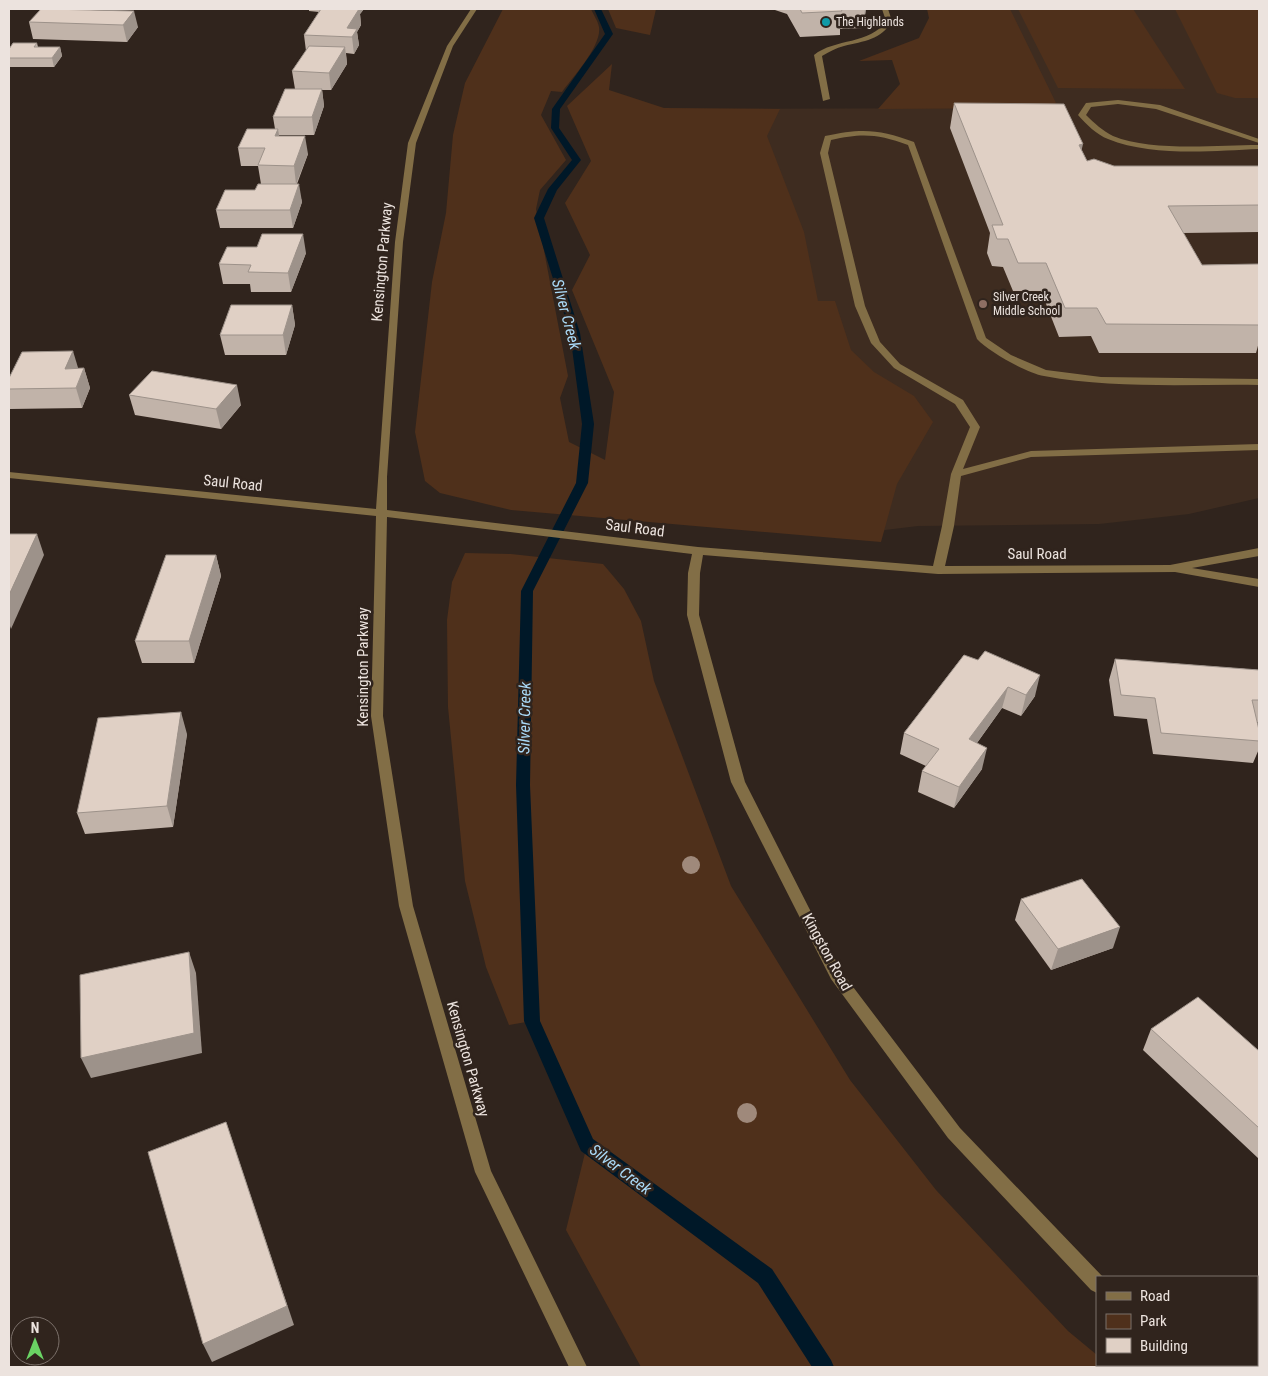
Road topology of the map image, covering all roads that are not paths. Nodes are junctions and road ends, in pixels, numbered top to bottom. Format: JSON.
{"nodes":[{"id":1,"x":474,"y":9,"type":"edge"},
{"id":2,"x":885,"y":9,"type":"edge"},
{"id":3,"x":826,"y":99,"type":"dead end"},
{"id":4,"x":1259,"y":141,"type":"edge"},
{"id":5,"x":1259,"y":147,"type":"edge"},
{"id":6,"x":1259,"y":382,"type":"edge"},
{"id":7,"x":1259,"y":448,"type":"edge"},
{"id":8,"x":956,"y":474,"type":"junction"},
{"id":9,"x":9,"y":475,"type":"edge"},
{"id":10,"x":380,"y":512,"type":"junction"},
{"id":11,"x":698,"y":551,"type":"junction"},
{"id":12,"x":1259,"y":552,"type":"edge"},
{"id":13,"x":1170,"y":569,"type":"junction"},
{"id":14,"x":938,"y":570,"type":"junction"},
{"id":15,"x":1259,"y":583,"type":"edge"},
{"id":16,"x":1096,"y":1283,"type":"edge"},
{"id":17,"x":578,"y":1367,"type":"edge"}],
"edges":[{"from":1,"to":10,"type":"street","name":"Kensington Parkway"},
{"from":2,"to":3,"type":"street"},
{"from":4,"to":5,"type":"street"},
{"from":6,"to":8,"type":"street"},
{"from":7,"to":8,"type":"street"},
{"from":8,"to":14,"type":"street"},
{"from":9,"to":10,"type":"street","name":"Saul Road"},
{"from":10,"to":11,"type":"street","name":"Saul Road"},
{"from":10,"to":17,"type":"street","name":"Kensington Parkway"},
{"from":11,"to":14,"type":"street","name":"Saul Road"},
{"from":11,"to":16,"type":"street","name":"Kingston Road"},
{"from":12,"to":13,"type":"street","name":"Saul Road"},
{"from":13,"to":14,"type":"street","name":"Saul Road"},
{"from":13,"to":15,"type":"street"}]}
